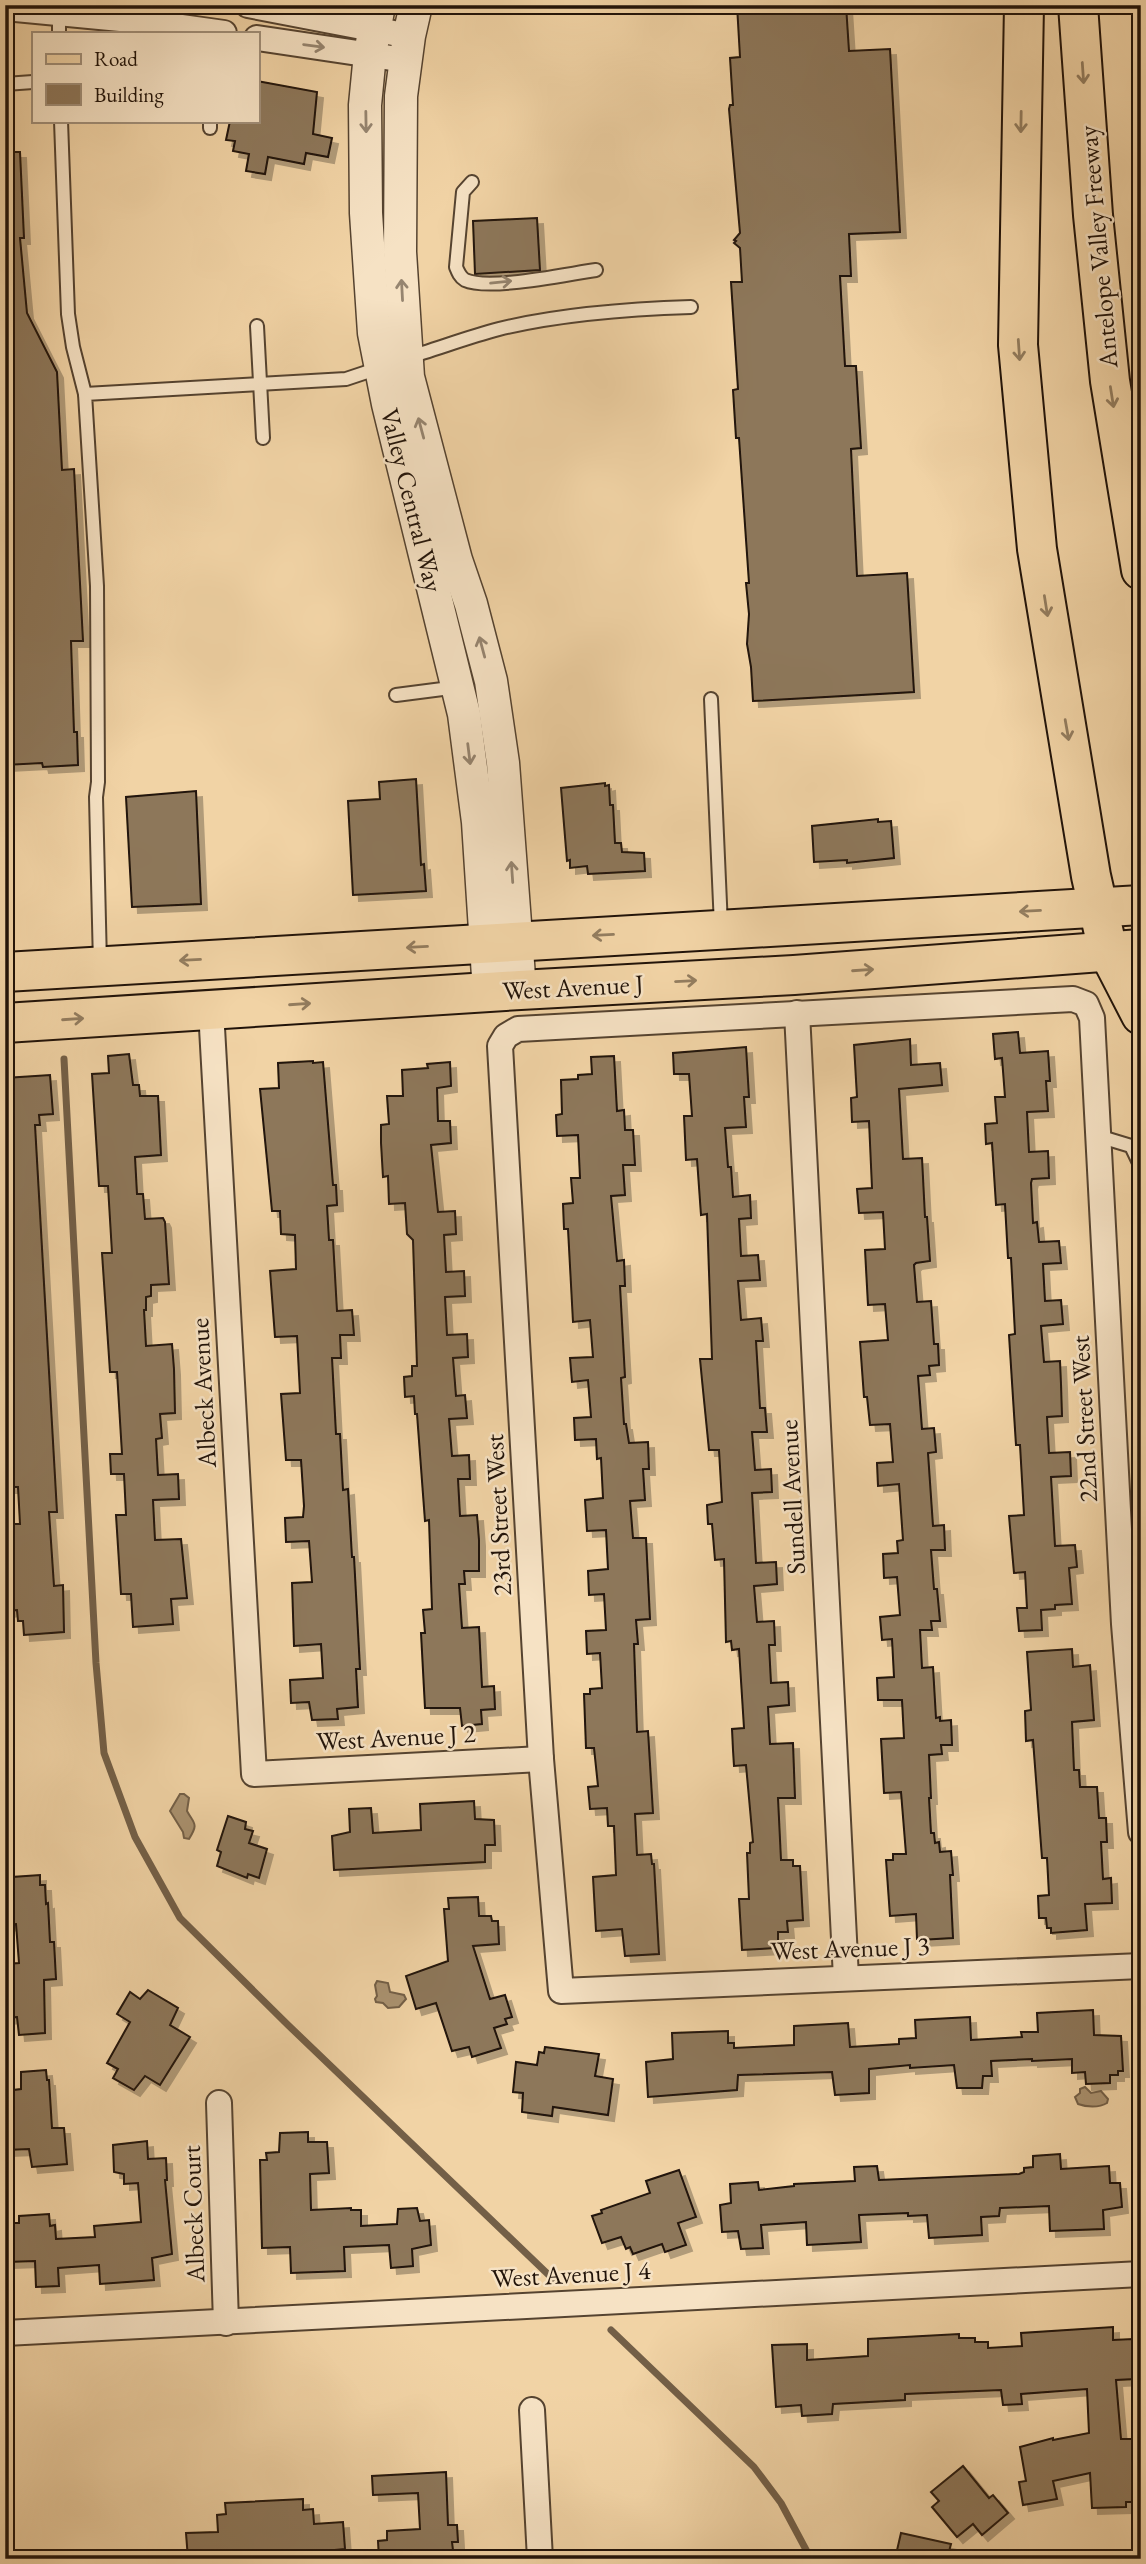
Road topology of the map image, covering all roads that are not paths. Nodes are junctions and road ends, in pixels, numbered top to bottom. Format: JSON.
{"nodes":[{"id":1,"x":248,"y":5,"type":"edge"},
{"id":2,"x":416,"y":5,"type":"edge"},
{"id":3,"x":1024,"y":5,"type":"edge"},
{"id":4,"x":1078,"y":5,"type":"edge"},
{"id":5,"x":5,"y":8,"type":"edge"},
{"id":6,"x":148,"y":14,"type":"edge"},
{"id":7,"x":59,"y":23,"type":"edge"},
{"id":8,"x":374,"y":29,"type":"edge"},
{"id":9,"x":220,"y":32,"type":"edge"},
{"id":10,"x":259,"y":38,"type":"edge"},
{"id":11,"x":407,"y":48,"type":"junction"},
{"id":12,"x":32,"y":82,"type":"edge"},
{"id":13,"x":5,"y":84,"type":"edge"},
{"id":14,"x":61,"y":122,"type":"edge"},
{"id":15,"x":472,"y":182,"type":"dead end"},
{"id":16,"x":596,"y":270,"type":"dead end"},
{"id":17,"x":691,"y":307,"type":"dead end"},
{"id":18,"x":257,"y":326,"type":"dead end"},
{"id":19,"x":393,"y":363,"type":"junction"},
{"id":20,"x":260,"y":384,"type":"junction"},
{"id":21,"x":85,"y":394,"type":"junction"},
{"id":22,"x":263,"y":438,"type":"dead end"},
{"id":23,"x":1141,"y":570,"type":"edge"},
{"id":24,"x":458,"y":687,"type":"junction"},
{"id":25,"x":396,"y":695,"type":"dead end"},
{"id":26,"x":711,"y":699,"type":"dead end"},
{"id":27,"x":1141,"y":905,"type":"edge"},
{"id":28,"x":1098,"y":908,"type":"junction"},
{"id":29,"x":721,"y":929,"type":"junction"},
{"id":30,"x":501,"y":942,"type":"junction"},
{"id":31,"x":1125,"y":950,"type":"edge"},
{"id":32,"x":100,"y":965,"type":"junction"},
{"id":33,"x":5,"y":972,"type":"edge"},
{"id":34,"x":505,"y":991,"type":"junction"},
{"id":35,"x":1086,"y":1004,"type":"joint"},
{"id":36,"x":211,"y":1010,"type":"junction"},
{"id":37,"x":797,"y":1013,"type":"junction"},
{"id":38,"x":1141,"y":1015,"type":"edge"},
{"id":39,"x":5,"y":1023,"type":"edge"},
{"id":40,"x":506,"y":1036,"type":"joint"},
{"id":41,"x":1098,"y":1136,"type":"junction"},
{"id":42,"x":1141,"y":1167,"type":"edge"},
{"id":43,"x":541,"y":1759,"type":"junction"},
{"id":44,"x":254,"y":1774,"type":"joint"},
{"id":45,"x":1141,"y":1832,"type":"edge"},
{"id":46,"x":1141,"y":1966,"type":"edge"},
{"id":47,"x":846,"y":1978,"type":"junction"},
{"id":48,"x":561,"y":1991,"type":"joint"},
{"id":49,"x":219,"y":2103,"type":"dead end"},
{"id":50,"x":1141,"y":2274,"type":"edge"},
{"id":51,"x":226,"y":2323,"type":"junction"},
{"id":52,"x":5,"y":2333,"type":"edge"},
{"id":53,"x":532,"y":2410,"type":"dead end"},
{"id":54,"x":540,"y":2559,"type":"edge"}],
"edges":[{"from":1,"to":8,"type":"street"},
{"from":2,"to":11,"type":"street","name":"Valley Central Way"},
{"from":3,"to":28,"type":"main road","one_way":true},
{"from":4,"to":23,"type":"main road","name":"Antelope Valley Freeway","one_way":true},
{"from":5,"to":7,"type":"street"},
{"from":6,"to":7,"type":"street"},
{"from":6,"to":9,"type":"street"},
{"from":10,"to":8,"type":"street","one_way":true},
{"from":8,"to":11,"type":"street"},
{"from":8,"to":19,"type":"street","name":"Valley Central Way","one_way":true},
{"from":19,"to":11,"type":"street","name":"Valley Central Way","one_way":true},
{"from":12,"to":13,"type":"lane"},
{"from":14,"to":21,"type":"lane"},
{"from":15,"to":16,"type":"lane","one_way":true},
{"from":17,"to":19,"type":"lane"},
{"from":18,"to":20,"type":"lane"},
{"from":19,"to":20,"type":"lane"},
{"from":19,"to":24,"type":"street","name":"Valley Central Way"},
{"from":30,"to":19,"type":"street","name":"Valley Central Way","one_way":true},
{"from":20,"to":21,"type":"lane"},
{"from":20,"to":22,"type":"lane"},
{"from":21,"to":32,"type":"lane"},
{"from":24,"to":25,"type":"lane"},
{"from":24,"to":30,"type":"street","name":"Valley Central Way","one_way":true},
{"from":26,"to":29,"type":"lane"},
{"from":27,"to":28,"type":"main road","name":"West Avenue J"},
{"from":28,"to":29,"type":"main road","name":"West Avenue J","one_way":true},
{"from":28,"to":31,"type":"main road"},
{"from":29,"to":30,"type":"main road","name":"West Avenue J","one_way":true},
{"from":30,"to":32,"type":"main road","name":"West Avenue J","one_way":true},
{"from":30,"to":34,"type":"street","name":"Valley Central Way"},
{"from":34,"to":31,"type":"main road","name":"West Avenue J","one_way":true},
{"from":31,"to":38,"type":"main road"},
{"from":32,"to":33,"type":"main road","name":"West Avenue J"},
{"from":36,"to":34,"type":"main road","name":"West Avenue J","one_way":true},
{"from":35,"to":37,"type":"street","name":"West Avenue J"},
{"from":35,"to":41,"type":"street","name":"22nd Street West"},
{"from":39,"to":36,"type":"main road","name":"West Avenue J","one_way":true},
{"from":36,"to":44,"type":"street","name":"Albeck Avenue"},
{"from":37,"to":40,"type":"street","name":"West Avenue J"},
{"from":37,"to":47,"type":"street","name":"Sundell Avenue"},
{"from":40,"to":43,"type":"street","name":"23rd Street West"},
{"from":41,"to":42,"type":"lane"},
{"from":41,"to":45,"type":"street","name":"22nd Street West"},
{"from":43,"to":44,"type":"street","name":"West Avenue J 2"},
{"from":43,"to":48,"type":"street","name":"23rd Street West"},
{"from":46,"to":47,"type":"street","name":"West Avenue J 3"},
{"from":47,"to":48,"type":"street","name":"West Avenue J 3"},
{"from":49,"to":51,"type":"street","name":"Albeck Court"},
{"from":50,"to":51,"type":"street","name":"West Avenue J 4"},
{"from":51,"to":52,"type":"street","name":"West Avenue J 4"},
{"from":53,"to":54,"type":"street"}]}
